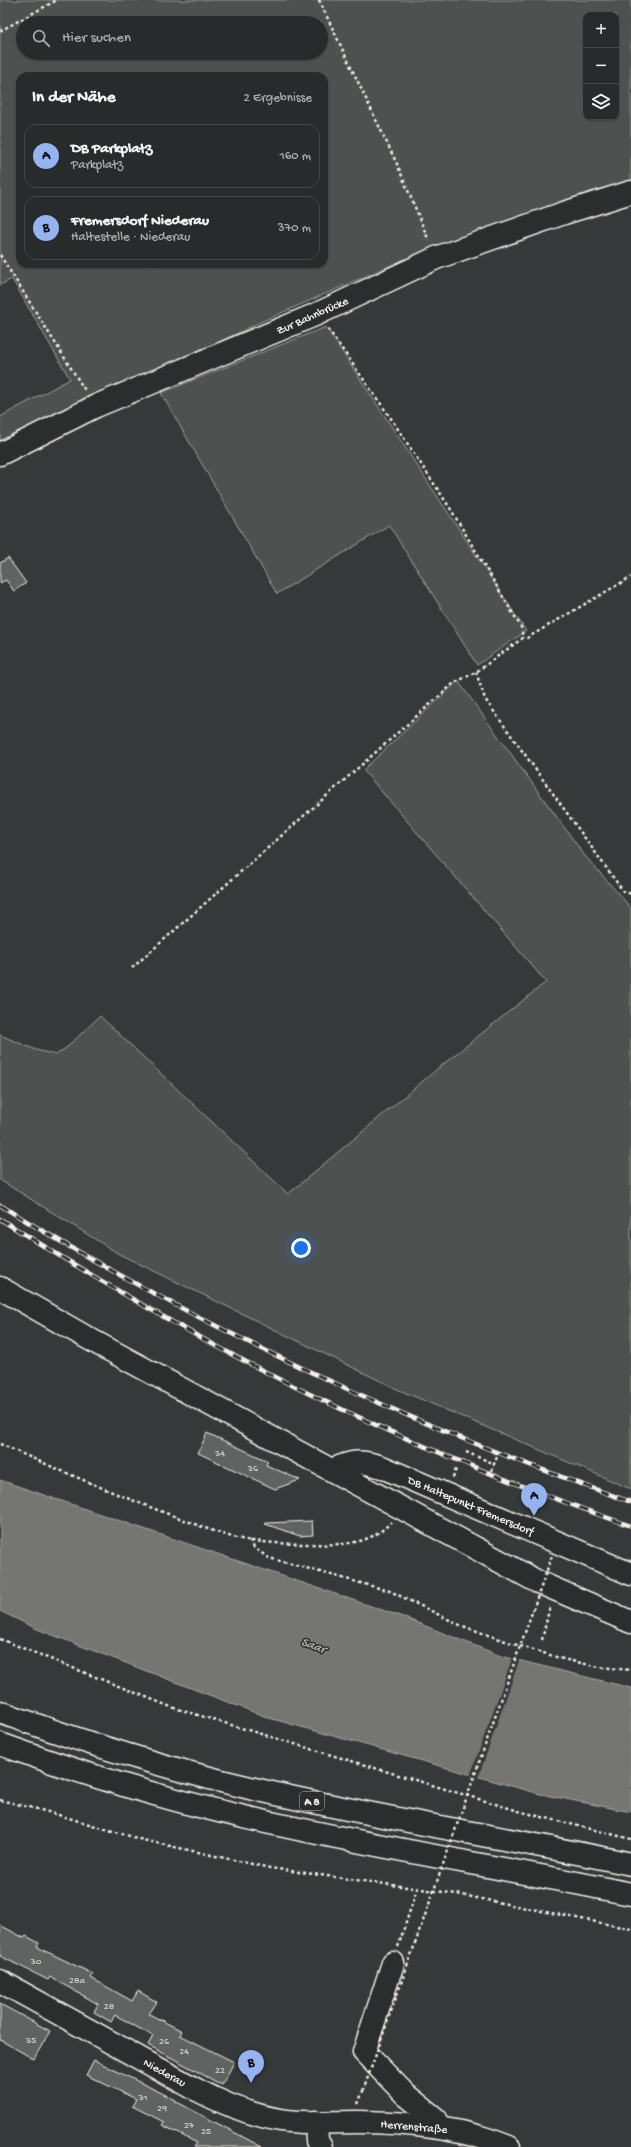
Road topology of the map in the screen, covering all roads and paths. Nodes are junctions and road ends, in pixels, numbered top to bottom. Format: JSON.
{"nodes":[{"id":1,"x":57,"y":0,"type":"edge"},
{"id":2,"x":319,"y":0,"type":"edge"},
{"id":3,"x":28,"y":16,"type":"edge"},
{"id":4,"x":327,"y":16,"type":"edge"},
{"id":5,"x":328,"y":19,"type":"edge"},
{"id":6,"x":16,"y":22,"type":"edge"},
{"id":7,"x":0,"y":31,"type":"edge"},
{"id":8,"x":631,"y":192,"type":"edge"},
{"id":9,"x":0,"y":255,"type":"edge"},
{"id":10,"x":436,"y":258,"type":"junction"},
{"id":11,"x":317,"y":314,"type":"junction"},
{"id":12,"x":96,"y":406,"type":"junction"},
{"id":13,"x":0,"y":454,"type":"edge"},
{"id":14,"x":631,"y":577,"type":"edge"},
{"id":15,"x":523,"y":638,"type":"junction"},
{"id":16,"x":476,"y":672,"type":"junction"},
{"id":17,"x":631,"y":894,"type":"edge"},
{"id":18,"x":132,"y":968,"type":"dead end"},
{"id":19,"x":0,"y":1288,"type":"edge"},
{"id":20,"x":0,"y":1444,"type":"edge"},
{"id":21,"x":466,"y":1452,"type":"dead end"},
{"id":22,"x":497,"y":1457,"type":"dead end"},
{"id":23,"x":495,"y":1464,"type":"junction"},
{"id":24,"x":332,"y":1470,"type":"junction"},
{"id":25,"x":491,"y":1471,"type":"dead end"},
{"id":26,"x":403,"y":1508,"type":"junction"},
{"id":27,"x":250,"y":1540,"type":"junction"},
{"id":28,"x":554,"y":1553,"type":"dead end"},
{"id":29,"x":631,"y":1574,"type":"edge"},
{"id":30,"x":552,"y":1601,"type":"dead end"},
{"id":31,"x":631,"y":1622,"type":"edge"},
{"id":32,"x":0,"y":1639,"type":"edge"},
{"id":33,"x":542,"y":1640,"type":"dead end"},
{"id":34,"x":631,"y":1670,"type":"edge"},
{"id":35,"x":0,"y":1712,"type":"edge"},
{"id":36,"x":0,"y":1744,"type":"edge"},
{"id":37,"x":0,"y":1800,"type":"edge"},
{"id":38,"x":631,"y":1839,"type":"edge"},
{"id":39,"x":631,"y":1864,"type":"edge"},
{"id":40,"x":418,"y":1889,"type":"junction"},
{"id":41,"x":631,"y":1894,"type":"edge"},
{"id":42,"x":631,"y":1930,"type":"edge"},
{"id":43,"x":393,"y":1963,"type":"joint"},
{"id":44,"x":0,"y":1981,"type":"edge"},
{"id":45,"x":363,"y":2091,"type":"dead end"},
{"id":46,"x":316,"y":2122,"type":"junction"},
{"id":47,"x":440,"y":2127,"type":"junction"},
{"id":48,"x":321,"y":2147,"type":"edge"},
{"id":49,"x":509,"y":2147,"type":"edge"}],
"edges":[{"from":1,"to":3,"type":"path"},
{"from":2,"to":4,"type":"path"},
{"from":5,"to":10,"type":"path"},
{"from":6,"to":7,"type":"path"},
{"from":8,"to":10,"type":"main road","name":"Zur Bahnbrücke"},
{"from":9,"to":12,"type":"path"},
{"from":10,"to":11,"type":"main road","name":"Zur Bahnbrücke"},
{"from":11,"to":12,"type":"main road","name":"Zur Bahnbrücke"},
{"from":11,"to":15,"type":"path"},
{"from":12,"to":13,"type":"main road","name":"Zur Bahnbrücke"},
{"from":14,"to":15,"type":"path"},
{"from":15,"to":16,"type":"path"},
{"from":16,"to":17,"type":"path"},
{"from":16,"to":18,"type":"path"},
{"from":19,"to":24,"type":"main road"},
{"from":20,"to":27,"type":"path"},
{"from":21,"to":23,"type":"path"},
{"from":22,"to":23,"type":"path"},
{"from":23,"to":25,"type":"path"},
{"from":24,"to":26,"type":"main road"},
{"from":24,"to":29,"type":"main road","name":"DB Haltepunkt Fremersdorf"},
{"from":26,"to":27,"type":"path"},
{"from":26,"to":31,"type":"main road"},
{"from":27,"to":34,"type":"path"},
{"from":28,"to":45,"type":"path","bridge":true},
{"from":30,"to":33,"type":"path"},
{"from":32,"to":38,"type":"path"},
{"from":35,"to":39,"type":"main road","number":"A 8"},
{"from":36,"to":41,"type":"main road"},
{"from":37,"to":40,"type":"path"},
{"from":40,"to":42,"type":"path"},
{"from":40,"to":43,"type":"path"},
{"from":43,"to":47,"type":"main road"},
{"from":44,"to":46,"type":"main road","name":"Niederau"},
{"from":46,"to":47,"type":"main road","name":"Herrenstraße"},
{"from":46,"to":48,"type":"main road"},
{"from":47,"to":49,"type":"main road","name":"Herrenstraße"}]}
